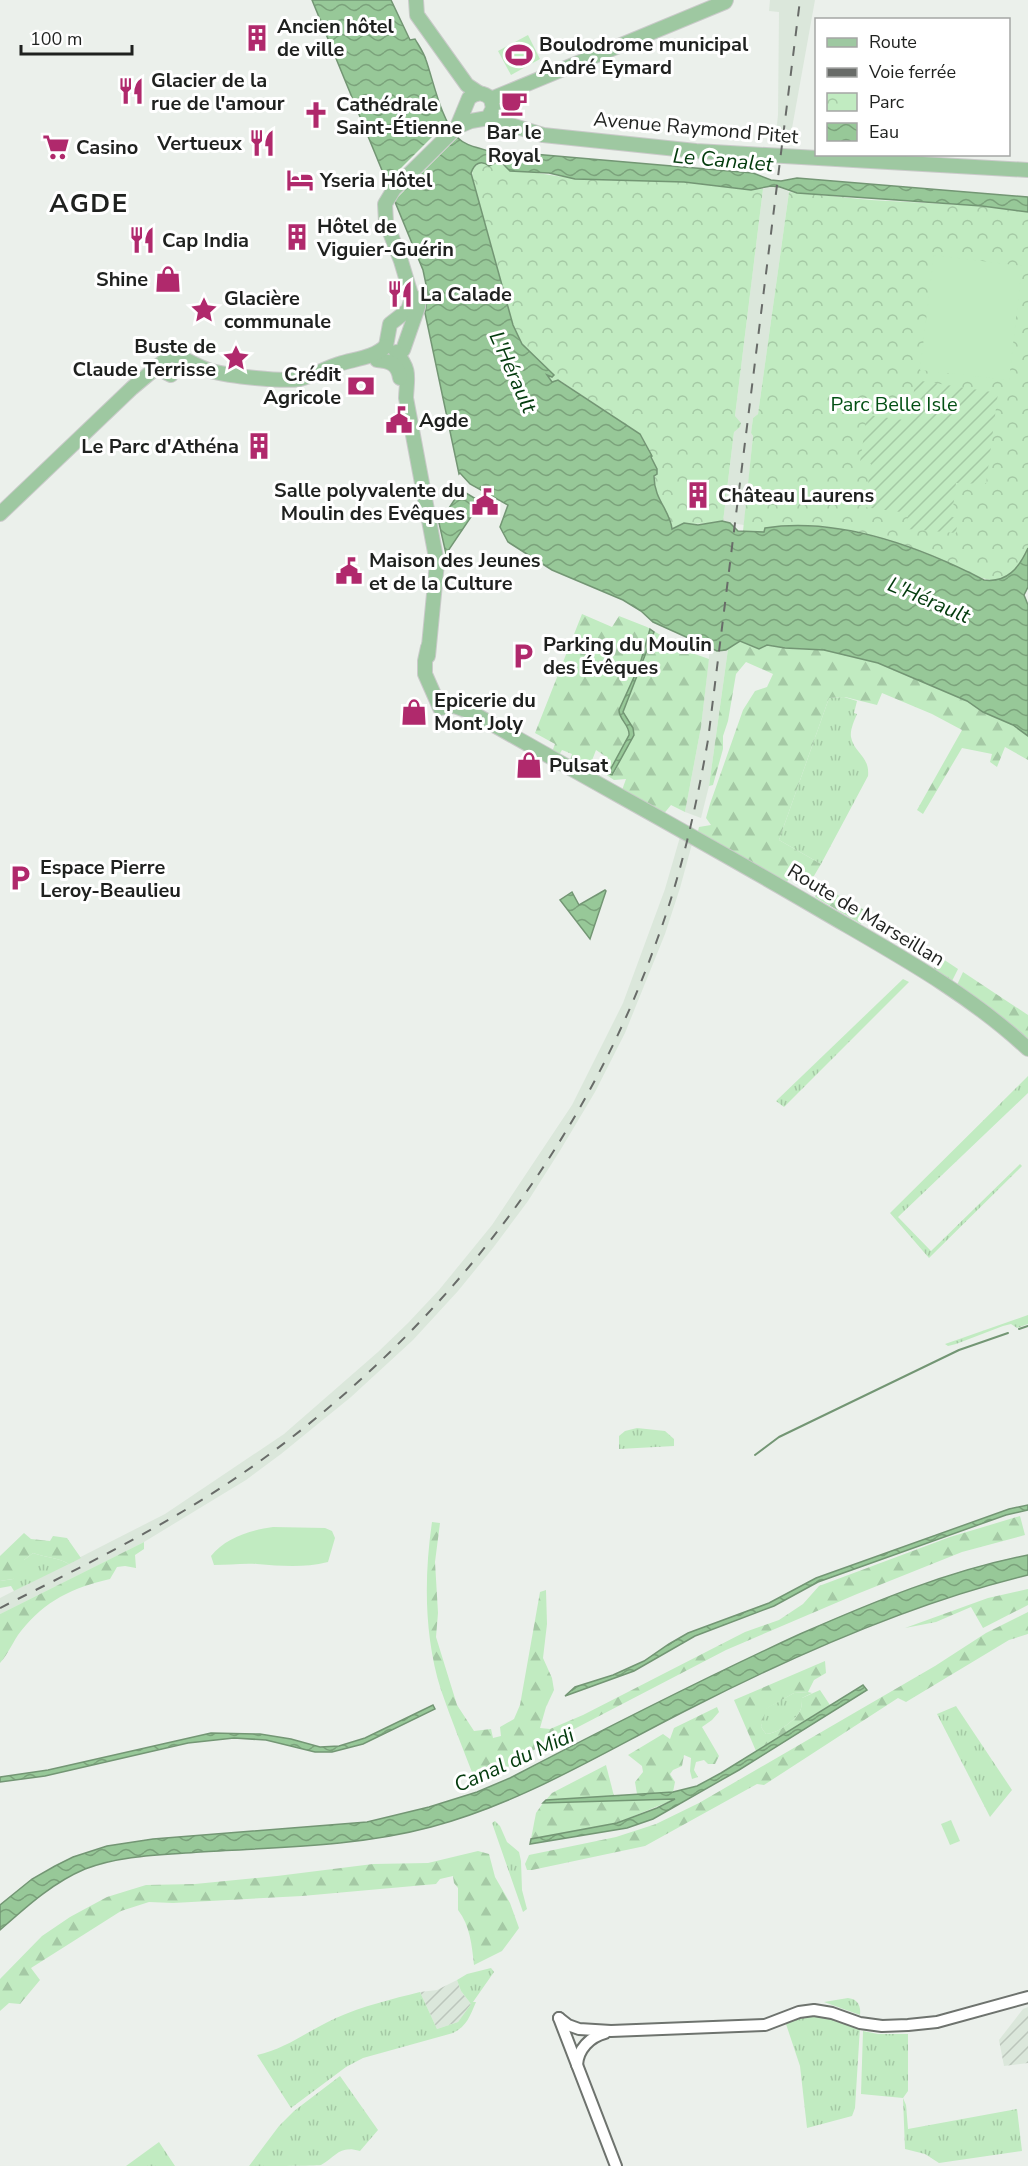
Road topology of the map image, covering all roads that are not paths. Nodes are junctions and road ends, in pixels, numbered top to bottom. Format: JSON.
{"nodes":[{"id":1,"x":416,"y":0,"type":"edge"},
{"id":2,"x":726,"y":1,"type":"edge"},
{"id":3,"x":479,"y":104,"type":"junction"},
{"id":4,"x":1028,"y":170,"type":"edge"},
{"id":5,"x":401,"y":261,"type":"junction"},
{"id":6,"x":399,"y":318,"type":"junction"},
{"id":7,"x":411,"y":329,"type":"junction"},
{"id":8,"x":395,"y":350,"type":"junction"},
{"id":9,"x":179,"y":357,"type":"junction"},
{"id":10,"x":376,"y":360,"type":"junction"},
{"id":11,"x":163,"y":362,"type":"junction"},
{"id":12,"x":212,"y":371,"type":"junction"},
{"id":13,"x":319,"y":372,"type":"junction"},
{"id":14,"x":175,"y":374,"type":"junction"},
{"id":15,"x":143,"y":380,"type":"junction"},
{"id":16,"x":406,"y":398,"type":"junction"},
{"id":17,"x":425,"y":500,"type":"junction"},
{"id":18,"x":0,"y":514,"type":"edge"},
{"id":19,"x":1028,"y":1049,"type":"edge"},
{"id":20,"x":1028,"y":1997,"type":"edge"},
{"id":21,"x":593,"y":2030,"type":"junction"},
{"id":22,"x":611,"y":2031,"type":"junction"},
{"id":23,"x":589,"y":2042,"type":"junction"},
{"id":24,"x":569,"y":2043,"type":"junction"},
{"id":25,"x":578,"y":2065,"type":"junction"},
{"id":26,"x":616,"y":2166,"type":"edge"}],
"edges":[{"from":1,"to":3,"type":"main road","name":"Avenue Raymond Pitet"},
{"from":2,"to":3,"type":"main road"},
{"from":3,"to":4,"type":"main road","name":"Avenue Raymond Pitet"},
{"from":3,"to":5,"type":"main road"},
{"from":5,"to":6,"type":"main road"},
{"from":5,"to":7,"type":"main road"},
{"from":6,"to":7,"type":"main road"},
{"from":6,"to":8,"type":"main road"},
{"from":7,"to":8,"type":"main road"},
{"from":8,"to":10,"type":"main road"},
{"from":8,"to":13,"type":"main road"},
{"from":8,"to":16,"type":"main road"},
{"from":8,"to":17,"type":"main road"},
{"from":9,"to":11,"type":"main road"},
{"from":9,"to":12,"type":"main road"},
{"from":9,"to":14,"type":"main road"},
{"from":10,"to":13,"type":"main road"},
{"from":10,"to":16,"type":"main road"},
{"from":11,"to":14,"type":"main road"},
{"from":11,"to":15,"type":"main road"},
{"from":12,"to":13,"type":"main road"},
{"from":12,"to":14,"type":"main road"},
{"from":14,"to":15,"type":"main road"},
{"from":15,"to":18,"type":"main road"},
{"from":16,"to":17,"type":"main road"},
{"from":17,"to":19,"type":"main road","name":"Route de Marseillan"},
{"from":20,"to":22,"type":"street"},
{"from":21,"to":22,"type":"street"},
{"from":21,"to":24,"type":"street"},
{"from":21,"to":24,"type":"street"},
{"from":22,"to":23,"type":"street"},
{"from":23,"to":24,"type":"street"},
{"from":23,"to":25,"type":"street"},
{"from":24,"to":25,"type":"street"},
{"from":25,"to":26,"type":"street"}]}
